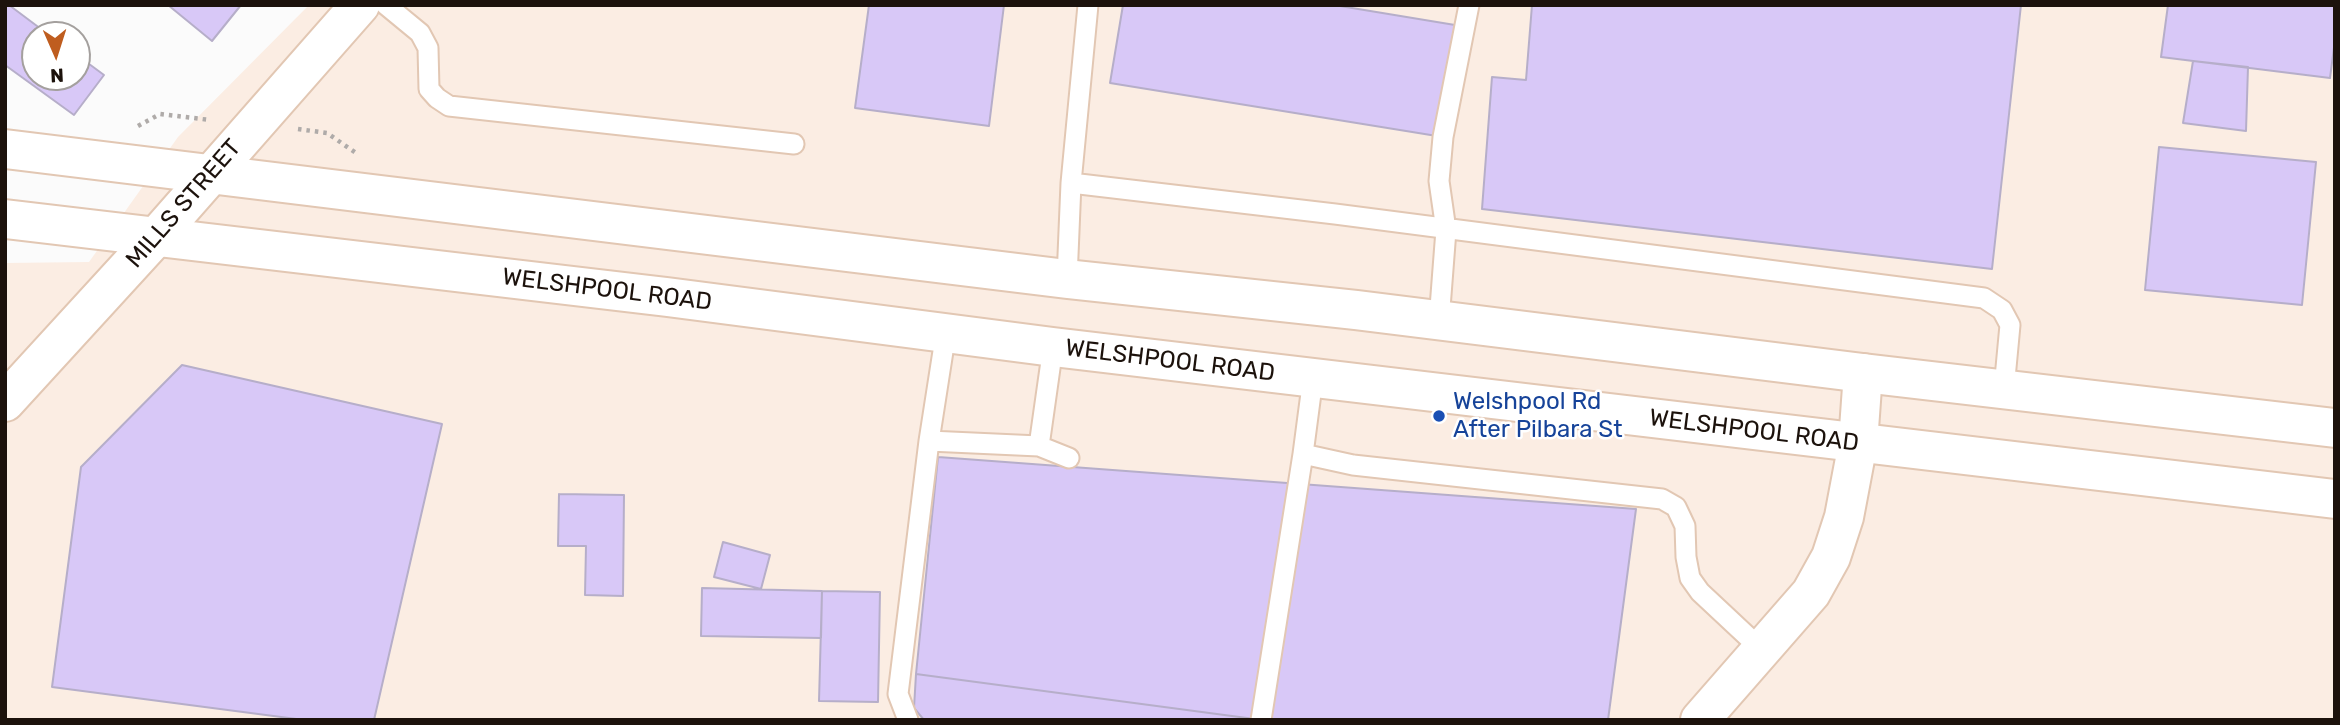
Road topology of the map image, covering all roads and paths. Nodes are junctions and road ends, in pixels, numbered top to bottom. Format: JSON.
{"nodes":[{"id":1,"x":360,"y":5,"type":"edge"},
{"id":2,"x":386,"y":5,"type":"edge"},
{"id":3,"x":1088,"y":5,"type":"edge"},
{"id":4,"x":1469,"y":5,"type":"edge"},
{"id":5,"x":794,"y":144,"type":"dead end"},
{"id":6,"x":5,"y":149,"type":"edge"},
{"id":7,"x":210,"y":174,"type":"junction"},
{"id":8,"x":1071,"y":183,"type":"junction"},
{"id":9,"x":5,"y":219,"type":"edge"},
{"id":10,"x":1446,"y":230,"type":"junction"},
{"id":11,"x":156,"y":237,"type":"junction"},
{"id":12,"x":1067,"y":279,"type":"junction"},
{"id":13,"x":1439,"y":321,"type":"junction"},
{"id":14,"x":946,"y":332,"type":"junction"},
{"id":15,"x":1053,"y":347,"type":"junction"},
{"id":16,"x":1863,"y":373,"type":"junction"},
{"id":17,"x":1313,"y":378,"type":"junction"},
{"id":18,"x":2004,"y":389,"type":"junction"},
{"id":19,"x":5,"y":402,"type":"edge"},
{"id":20,"x":2335,"y":428,"type":"edge"},
{"id":21,"x":929,"y":441,"type":"junction"},
{"id":22,"x":1858,"y":443,"type":"junction"},
{"id":23,"x":1039,"y":446,"type":"junction"},
{"id":24,"x":1303,"y":454,"type":"junction"},
{"id":25,"x":1069,"y":458,"type":"dead end"},
{"id":26,"x":2335,"y":499,"type":"edge"},
{"id":27,"x":1762,"y":650,"type":"junction"},
{"id":28,"x":908,"y":720,"type":"edge"},
{"id":29,"x":1261,"y":720,"type":"edge"},
{"id":30,"x":1700,"y":720,"type":"edge"}],
"edges":[{"from":1,"to":7,"type":"main road","name":"MILLS STREET"},
{"from":2,"to":5,"type":"lane"},
{"from":3,"to":8,"type":"lane"},
{"from":4,"to":10,"type":"lane"},
{"from":6,"to":7,"type":"main road"},
{"from":7,"to":11,"type":"main road","name":"MILLS STREET"},
{"from":7,"to":12,"type":"main road"},
{"from":8,"to":10,"type":"lane"},
{"from":8,"to":12,"type":"lane"},
{"from":9,"to":11,"type":"main road","name":"WELSHPOOL ROAD"},
{"from":10,"to":13,"type":"lane"},
{"from":10,"to":18,"type":"lane"},
{"from":11,"to":14,"type":"main road","name":"WELSHPOOL ROAD"},
{"from":11,"to":19,"type":"main road","name":"MILLS STREET"},
{"from":12,"to":13,"type":"main road"},
{"from":13,"to":16,"type":"main road"},
{"from":14,"to":15,"type":"main road","name":"WELSHPOOL ROAD"},
{"from":14,"to":21,"type":"lane"},
{"from":15,"to":17,"type":"main road","name":"WELSHPOOL ROAD"},
{"from":15,"to":23,"type":"lane"},
{"from":16,"to":18,"type":"main road"},
{"from":16,"to":22,"type":"main road"},
{"from":17,"to":22,"type":"main road","name":"WELSHPOOL ROAD"},
{"from":17,"to":24,"type":"lane"},
{"from":18,"to":20,"type":"main road"},
{"from":21,"to":23,"type":"lane"},
{"from":21,"to":28,"type":"lane"},
{"from":22,"to":26,"type":"main road","name":"WELSHPOOL ROAD"},
{"from":22,"to":27,"type":"main road"},
{"from":23,"to":25,"type":"lane"},
{"from":24,"to":27,"type":"lane"},
{"from":24,"to":29,"type":"lane"},
{"from":27,"to":30,"type":"main road"}]}
